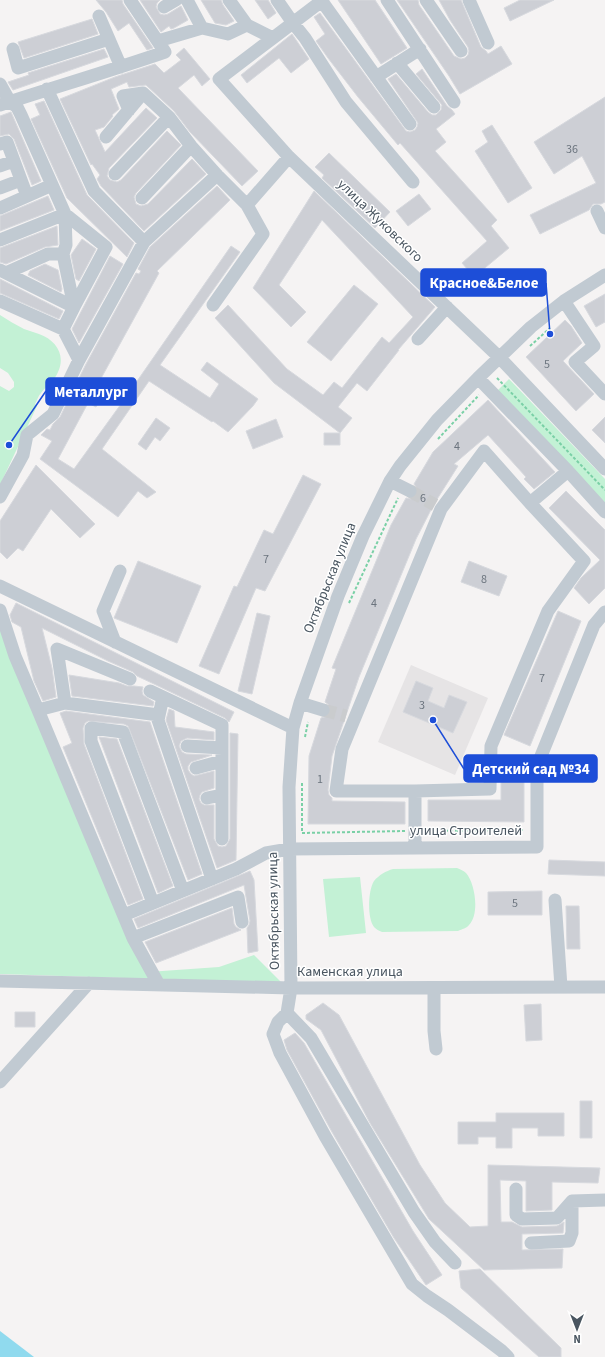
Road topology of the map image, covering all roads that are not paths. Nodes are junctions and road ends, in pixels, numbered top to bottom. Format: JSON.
{"nodes":[{"id":1,"x":130,"y":0,"type":"edge"},
{"id":2,"x":176,"y":0,"type":"edge"},
{"id":3,"x":187,"y":0,"type":"edge"},
{"id":4,"x":229,"y":0,"type":"edge"},
{"id":5,"x":277,"y":0,"type":"edge"},
{"id":6,"x":322,"y":0,"type":"edge"},
{"id":7,"x":387,"y":0,"type":"edge"},
{"id":8,"x":426,"y":0,"type":"edge"},
{"id":9,"x":469,"y":0,"type":"edge"},
{"id":10,"x":164,"y":7,"type":"dead end"},
{"id":11,"x":99,"y":16,"type":"dead end"},
{"id":12,"x":293,"y":23,"type":"junction"},
{"id":13,"x":246,"y":25,"type":"junction"},
{"id":14,"x":202,"y":28,"type":"junction"},
{"id":15,"x":274,"y":38,"type":"junction"},
{"id":16,"x":109,"y":39,"type":"junction"},
{"id":17,"x":158,"y":41,"type":"junction"},
{"id":18,"x":488,"y":43,"type":"dead end"},
{"id":19,"x":13,"y":49,"type":"dead end"},
{"id":20,"x":420,"y":49,"type":"junction"},
{"id":21,"x":461,"y":51,"type":"dead end"},
{"id":22,"x":397,"y":63,"type":"junction"},
{"id":23,"x":121,"y":67,"type":"junction"},
{"id":24,"x":376,"y":77,"type":"junction"},
{"id":25,"x":0,"y":84,"type":"edge"},
{"id":26,"x":47,"y":89,"type":"junction"},
{"id":27,"x":454,"y":102,"type":"dead end"},
{"id":28,"x":5,"y":103,"type":"edge"},
{"id":29,"x":434,"y":107,"type":"dead end"},
{"id":30,"x":169,"y":117,"type":"junction"},
{"id":31,"x":410,"y":124,"type":"dead end"},
{"id":32,"x":106,"y":137,"type":"dead end"},
{"id":33,"x":0,"y":144,"type":"edge"},
{"id":34,"x":191,"y":146,"type":"junction"},
{"id":35,"x":290,"y":157,"type":"junction"},
{"id":36,"x":14,"y":161,"type":"junction"},
{"id":37,"x":0,"y":166,"type":"edge"},
{"id":38,"x":115,"y":174,"type":"dead end"},
{"id":39,"x":217,"y":175,"type":"junction"},
{"id":40,"x":21,"y":180,"type":"junction"},
{"id":41,"x":413,"y":182,"type":"dead end"},
{"id":42,"x":52,"y":185,"type":"junction"},
{"id":43,"x":0,"y":188,"type":"edge"},
{"id":44,"x":28,"y":196,"type":"junction"},
{"id":45,"x":142,"y":198,"type":"dead end"},
{"id":46,"x":247,"y":205,"type":"junction"},
{"id":47,"x":0,"y":208,"type":"edge"},
{"id":48,"x":597,"y":211,"type":"dead end"},
{"id":49,"x":65,"y":214,"type":"junction"},
{"id":50,"x":605,"y":228,"type":"edge"},
{"id":51,"x":0,"y":240,"type":"edge"},
{"id":52,"x":144,"y":242,"type":"junction"},
{"id":53,"x":63,"y":254,"type":"junction"},
{"id":54,"x":3,"y":272,"type":"edge"},
{"id":55,"x":605,"y":275,"type":"edge"},
{"id":56,"x":0,"y":301,"type":"edge"},
{"id":57,"x":564,"y":301,"type":"junction"},
{"id":58,"x":213,"y":305,"type":"dead end"},
{"id":59,"x":74,"y":307,"type":"junction"},
{"id":60,"x":447,"y":307,"type":"junction"},
{"id":61,"x":63,"y":330,"type":"junction"},
{"id":62,"x":418,"y":339,"type":"dead end"},
{"id":63,"x":499,"y":357,"type":"junction"},
{"id":64,"x":79,"y":360,"type":"junction"},
{"id":65,"x":478,"y":378,"type":"junction"},
{"id":66,"x":605,"y":394,"type":"edge"},
{"id":67,"x":605,"y":468,"type":"edge"},
{"id":68,"x":568,"y":471,"type":"junction"},
{"id":69,"x":390,"y":481,"type":"junction"},
{"id":70,"x":410,"y":491,"type":"tunnel mouth"},
{"id":71,"x":0,"y":497,"type":"edge"},
{"id":72,"x":530,"y":503,"type":"junction"},
{"id":73,"x":605,"y":512,"type":"edge"},
{"id":74,"x":120,"y":571,"type":"dead end"},
{"id":75,"x":0,"y":586,"type":"edge"},
{"id":76,"x":0,"y":610,"type":"edge"},
{"id":77,"x":605,"y":612,"type":"edge"},
{"id":78,"x":115,"y":642,"type":"junction"},
{"id":79,"x":130,"y":679,"type":"dead end"},
{"id":80,"x":150,"y":691,"type":"dead end"},
{"id":81,"x":163,"y":697,"type":"junction"},
{"id":82,"x":65,"y":703,"type":"junction"},
{"id":83,"x":300,"y":703,"type":"junction"},
{"id":84,"x":38,"y":710,"type":"junction"},
{"id":85,"x":323,"y":710,"type":"tunnel mouth"},
{"id":86,"x":159,"y":716,"type":"junction"},
{"id":87,"x":293,"y":728,"type":"junction"},
{"id":88,"x":187,"y":746,"type":"dead end"},
{"id":89,"x":222,"y":748,"type":"junction"},
{"id":90,"x":222,"y":761,"type":"junction"},
{"id":91,"x":196,"y":768,"type":"dead end"},
{"id":92,"x":416,"y":791,"type":"junction"},
{"id":93,"x":222,"y":795,"type":"junction"},
{"id":94,"x":207,"y":798,"type":"dead end"},
{"id":95,"x":222,"y":839,"type":"dead end"},
{"id":96,"x":415,"y":848,"type":"junction"},
{"id":97,"x":289,"y":849,"type":"junction"},
{"id":98,"x":212,"y":879,"type":"junction"},
{"id":99,"x":183,"y":891,"type":"junction"},
{"id":100,"x":555,"y":900,"type":"dead end"},
{"id":101,"x":153,"y":903,"type":"junction"},
{"id":102,"x":124,"y":915,"type":"junction"},
{"id":103,"x":242,"y":922,"type":"dead end"},
{"id":104,"x":133,"y":938,"type":"junction"},
{"id":105,"x":0,"y":981,"type":"edge"},
{"id":106,"x":89,"y":983,"type":"junction"},
{"id":107,"x":159,"y":985,"type":"junction"},
{"id":108,"x":561,"y":987,"type":"junction"},
{"id":109,"x":605,"y":987,"type":"edge"},
{"id":110,"x":291,"y":988,"type":"junction"},
{"id":111,"x":434,"y":988,"type":"junction"},
{"id":112,"x":287,"y":1014,"type":"junction"},
{"id":113,"x":436,"y":1049,"type":"dead end"},
{"id":114,"x":0,"y":1082,"type":"edge"},
{"id":115,"x":516,"y":1189,"type":"dead end"},
{"id":116,"x":572,"y":1200,"type":"junction"},
{"id":117,"x":605,"y":1200,"type":"edge"},
{"id":118,"x":531,"y":1243,"type":"dead end"},
{"id":119,"x":456,"y":1263,"type":"dead end"},
{"id":120,"x":508,"y":1357,"type":"edge"}],
"edges":[{"from":1,"to":17,"type":"street"},
{"from":2,"to":10,"type":"street"},
{"from":3,"to":14,"type":"street"},
{"from":4,"to":13,"type":"street"},
{"from":5,"to":12,"type":"street"},
{"from":6,"to":12,"type":"street"},
{"from":6,"to":24,"type":"street"},
{"from":7,"to":20,"type":"street"},
{"from":8,"to":21,"type":"street"},
{"from":9,"to":18,"type":"street"},
{"from":11,"to":16,"type":"street"},
{"from":12,"to":15,"type":"street"},
{"from":12,"to":41,"type":"street"},
{"from":13,"to":14,"type":"street"},
{"from":13,"to":15,"type":"street"},
{"from":14,"to":17,"type":"street"},
{"from":15,"to":35,"type":"street","name":"улица Жуковского"},
{"from":16,"to":19,"type":"street"},
{"from":16,"to":23,"type":"street"},
{"from":17,"to":23,"type":"street"},
{"from":20,"to":22,"type":"street"},
{"from":20,"to":27,"type":"street"},
{"from":22,"to":24,"type":"street"},
{"from":22,"to":29,"type":"street"},
{"from":23,"to":26,"type":"street"},
{"from":24,"to":31,"type":"street"},
{"from":25,"to":28,"type":"street"},
{"from":26,"to":28,"type":"street"},
{"from":26,"to":52,"type":"street"},
{"from":28,"to":42,"type":"street"},
{"from":30,"to":32,"type":"street"},
{"from":30,"to":34,"type":"street"},
{"from":30,"to":38,"type":"street"},
{"from":33,"to":36,"type":"street"},
{"from":34,"to":39,"type":"street"},
{"from":34,"to":45,"type":"street"},
{"from":35,"to":46,"type":"street"},
{"from":35,"to":60,"type":"street","name":"улица Жуковского"},
{"from":36,"to":37,"type":"street"},
{"from":36,"to":40,"type":"street"},
{"from":39,"to":46,"type":"street"},
{"from":39,"to":52,"type":"street"},
{"from":40,"to":43,"type":"street"},
{"from":40,"to":44,"type":"street"},
{"from":42,"to":44,"type":"street"},
{"from":42,"to":49,"type":"street"},
{"from":44,"to":47,"type":"street"},
{"from":46,"to":58,"type":"street"},
{"from":48,"to":50,"type":"street"},
{"from":49,"to":51,"type":"street"},
{"from":49,"to":53,"type":"street"},
{"from":49,"to":59,"type":"street"},
{"from":52,"to":64,"type":"street"},
{"from":53,"to":54,"type":"street"},
{"from":53,"to":59,"type":"street"},
{"from":54,"to":59,"type":"street"},
{"from":55,"to":57,"type":"street","name":"Октябрьская улица"},
{"from":56,"to":61,"type":"street"},
{"from":57,"to":63,"type":"street","name":"Октябрьская улица"},
{"from":57,"to":66,"type":"street"},
{"from":59,"to":61,"type":"street"},
{"from":60,"to":62,"type":"street"},
{"from":60,"to":63,"type":"street","name":"улица Жуковского"},
{"from":61,"to":64,"type":"street"},
{"from":63,"to":65,"type":"street","name":"Октябрьская улица"},
{"from":63,"to":67,"type":"street","name":"улица Жуковского"},
{"from":64,"to":71,"type":"street"},
{"from":65,"to":68,"type":"street"},
{"from":65,"to":69,"type":"street","name":"Октябрьская улица"},
{"from":68,"to":72,"type":"street"},
{"from":68,"to":73,"type":"street"},
{"from":69,"to":70,"type":"street"},
{"from":69,"to":83,"type":"street","name":"Октябрьская улица"},
{"from":72,"to":92,"type":"street"},
{"from":72,"to":92,"type":"street"},
{"from":74,"to":78,"type":"street"},
{"from":75,"to":78,"type":"street"},
{"from":76,"to":84,"type":"street"},
{"from":77,"to":96,"type":"street","name":"улица Строителей"},
{"from":78,"to":87,"type":"street"},
{"from":79,"to":82,"type":"street"},
{"from":80,"to":81,"type":"street"},
{"from":81,"to":86,"type":"street"},
{"from":81,"to":89,"type":"street"},
{"from":82,"to":84,"type":"street"},
{"from":82,"to":86,"type":"street"},
{"from":83,"to":85,"type":"street"},
{"from":83,"to":87,"type":"street","name":"Октябрьская улица"},
{"from":84,"to":102,"type":"street"},
{"from":86,"to":98,"type":"street"},
{"from":87,"to":97,"type":"street","name":"Октябрьская улица"},
{"from":88,"to":89,"type":"street"},
{"from":89,"to":90,"type":"street"},
{"from":90,"to":91,"type":"street"},
{"from":90,"to":93,"type":"street"},
{"from":92,"to":96,"type":"street"},
{"from":93,"to":94,"type":"street"},
{"from":93,"to":95,"type":"street"},
{"from":96,"to":97,"type":"street","name":"улица Строителей"},
{"from":97,"to":98,"type":"street","name":"улица Строителей"},
{"from":97,"to":110,"type":"street","name":"Октябрьская улица"},
{"from":98,"to":99,"type":"street","name":"улица Строителей"},
{"from":99,"to":101,"type":"street","name":"улица Строителей"},
{"from":99,"to":101,"type":"street"},
{"from":100,"to":108,"type":"street"},
{"from":101,"to":102,"type":"street","name":"улица Строителей"},
{"from":102,"to":104,"type":"street"},
{"from":103,"to":104,"type":"street"},
{"from":104,"to":107,"type":"street"},
{"from":105,"to":106,"type":"street","name":"Каменская улица"},
{"from":106,"to":107,"type":"street","name":"Каменская улица"},
{"from":106,"to":114,"type":"street"},
{"from":107,"to":110,"type":"street","name":"Каменская улица"},
{"from":108,"to":109,"type":"street","name":"Каменская улица"},
{"from":108,"to":111,"type":"street","name":"Каменская улица"},
{"from":110,"to":111,"type":"street","name":"Каменская улица"},
{"from":110,"to":112,"type":"street","name":"Октябрьская улица"},
{"from":111,"to":113,"type":"street"},
{"from":112,"to":119,"type":"street"},
{"from":112,"to":120,"type":"street"},
{"from":115,"to":116,"type":"street"},
{"from":116,"to":117,"type":"street"},
{"from":116,"to":118,"type":"street"}]}
